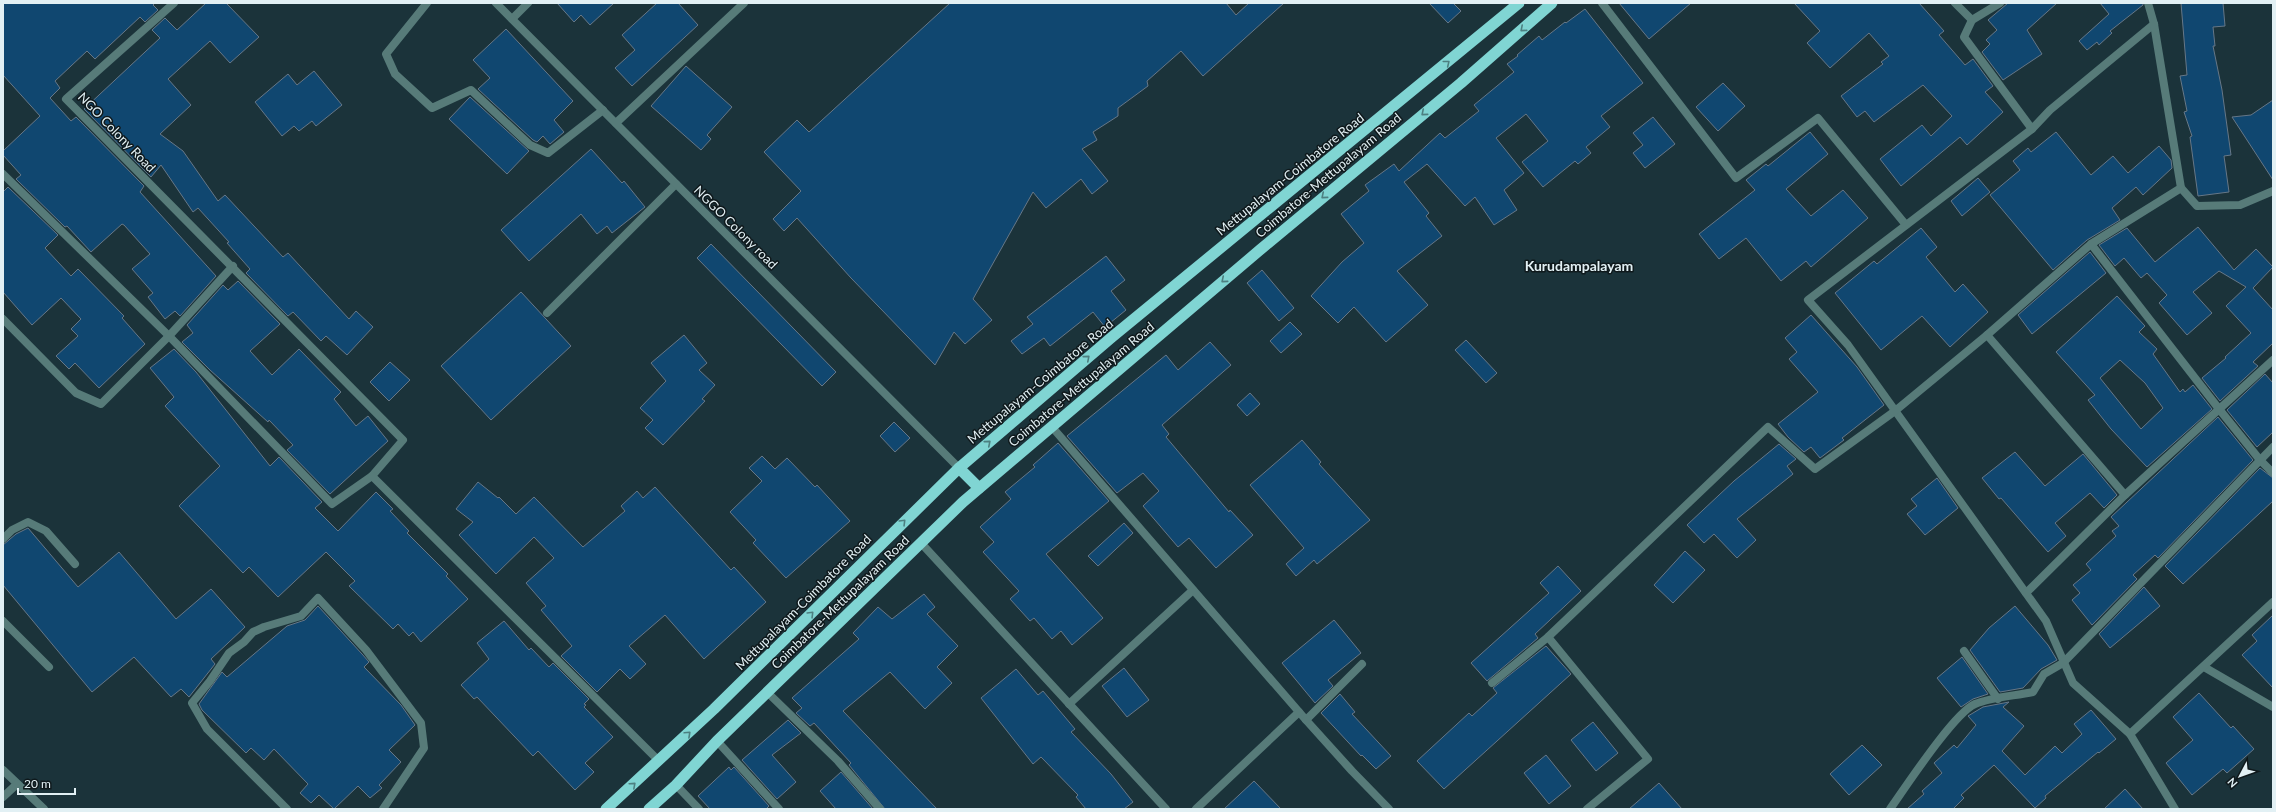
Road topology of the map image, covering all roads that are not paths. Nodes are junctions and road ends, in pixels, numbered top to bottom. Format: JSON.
{"nodes":[{"id":1,"x":174,"y":3,"type":"edge"},
{"id":2,"x":427,"y":3,"type":"edge"},
{"id":3,"x":496,"y":3,"type":"edge"},
{"id":4,"x":528,"y":3,"type":"edge"},
{"id":5,"x":744,"y":3,"type":"edge"},
{"id":6,"x":1519,"y":3,"type":"edge"},
{"id":7,"x":1552,"y":3,"type":"edge"},
{"id":8,"x":1602,"y":3,"type":"edge"},
{"id":9,"x":1955,"y":3,"type":"edge"},
{"id":10,"x":2000,"y":3,"type":"edge"},
{"id":11,"x":2148,"y":3,"type":"edge"},
{"id":12,"x":512,"y":19,"type":"junction"},
{"id":13,"x":1972,"y":20,"type":"junction"},
{"id":14,"x":2154,"y":24,"type":"junction"},
{"id":15,"x":603,"y":110,"type":"junction"},
{"id":16,"x":616,"y":123,"type":"junction"},
{"id":17,"x":2032,"y":129,"type":"junction"},
{"id":18,"x":3,"y":174,"type":"edge"},
{"id":19,"x":676,"y":184,"type":"junction"},
{"id":20,"x":2181,"y":188,"type":"junction"},
{"id":21,"x":2273,"y":191,"type":"edge"},
{"id":22,"x":1906,"y":225,"type":"junction"},
{"id":23,"x":2091,"y":244,"type":"junction"},
{"id":24,"x":233,"y":266,"type":"junction"},
{"id":25,"x":547,"y":313,"type":"dead end"},
{"id":26,"x":3,"y":318,"type":"edge"},
{"id":27,"x":1987,"y":335,"type":"junction"},
{"id":28,"x":170,"y":336,"type":"junction"},
{"id":29,"x":2273,"y":360,"type":"edge"},
{"id":30,"x":2219,"y":409,"type":"junction"},
{"id":31,"x":1895,"y":411,"type":"junction"},
{"id":32,"x":1052,"y":426,"type":"junction"},
{"id":33,"x":2273,"y":447,"type":"edge"},
{"id":34,"x":2260,"y":460,"type":"junction"},
{"id":35,"x":959,"y":468,"type":"junction"},
{"id":36,"x":2273,"y":472,"type":"edge"},
{"id":37,"x":372,"y":476,"type":"junction"},
{"id":38,"x":979,"y":488,"type":"junction"},
{"id":39,"x":2126,"y":495,"type":"junction"},
{"id":40,"x":3,"y":539,"type":"edge"},
{"id":41,"x":921,"y":543,"type":"junction"},
{"id":42,"x":75,"y":564,"type":"dead end"},
{"id":43,"x":1193,"y":590,"type":"junction"},
{"id":44,"x":2026,"y":593,"type":"junction"},
{"id":45,"x":2273,"y":602,"type":"edge"},
{"id":46,"x":3,"y":621,"type":"edge"},
{"id":47,"x":1548,"y":637,"type":"junction"},
{"id":48,"x":1964,"y":651,"type":"dead end"},
{"id":49,"x":2063,"y":663,"type":"junction"},
{"id":50,"x":1362,"y":664,"type":"dead end"},
{"id":51,"x":2204,"y":666,"type":"junction"},
{"id":52,"x":49,"y":667,"type":"dead end"},
{"id":53,"x":1492,"y":683,"type":"dead end"},
{"id":54,"x":768,"y":692,"type":"junction"},
{"id":55,"x":1998,"y":699,"type":"junction"},
{"id":56,"x":1069,"y":704,"type":"junction"},
{"id":57,"x":2273,"y":707,"type":"edge"},
{"id":58,"x":1299,"y":712,"type":"junction"},
{"id":59,"x":1306,"y":720,"type":"junction"},
{"id":60,"x":2130,"y":734,"type":"junction"},
{"id":61,"x":717,"y":741,"type":"junction"},
{"id":62,"x":659,"y":761,"type":"junction"},
{"id":63,"x":3,"y":770,"type":"edge"},
{"id":64,"x":18,"y":784,"type":"junction"},
{"id":65,"x":676,"y":785,"type":"junction"},
{"id":66,"x":3,"y":797,"type":"edge"},
{"id":67,"x":44,"y":809,"type":"edge"},
{"id":68,"x":287,"y":809,"type":"edge"},
{"id":69,"x":383,"y":809,"type":"edge"},
{"id":70,"x":606,"y":809,"type":"edge"},
{"id":71,"x":649,"y":809,"type":"edge"},
{"id":72,"x":699,"y":809,"type":"edge"},
{"id":73,"x":779,"y":809,"type":"edge"},
{"id":74,"x":880,"y":809,"type":"edge"},
{"id":75,"x":1166,"y":809,"type":"edge"},
{"id":76,"x":1196,"y":809,"type":"edge"},
{"id":77,"x":1389,"y":809,"type":"edge"},
{"id":78,"x":1587,"y":809,"type":"edge"},
{"id":79,"x":1890,"y":809,"type":"edge"},
{"id":80,"x":2175,"y":809,"type":"edge"}],
"edges":[{"from":1,"to":24,"type":"street","name":"NGO Colony Road"},
{"from":2,"to":15,"type":"street"},
{"from":3,"to":12,"type":"street","name":"NGGO Colony road"},
{"from":4,"to":12,"type":"street"},
{"from":5,"to":16,"type":"street"},
{"from":35,"to":6,"type":"highway","name":"Mettupalayam-Coimbatore Road","one_way":true},
{"from":7,"to":32,"type":"highway","name":"Coimbatore-Mettupalayam Road","one_way":true},
{"from":8,"to":22,"type":"street"},
{"from":9,"to":13,"type":"street"},
{"from":10,"to":13,"type":"street"},
{"from":11,"to":14,"type":"street"},
{"from":12,"to":15,"type":"street","name":"NGGO Colony road"},
{"from":13,"to":17,"type":"street"},
{"from":14,"to":17,"type":"street"},
{"from":14,"to":20,"type":"street"},
{"from":15,"to":16,"type":"street","name":"NGGO Colony road"},
{"from":16,"to":19,"type":"street","name":"NGGO Colony road"},
{"from":17,"to":22,"type":"street"},
{"from":18,"to":28,"type":"street"},
{"from":19,"to":25,"type":"street"},
{"from":19,"to":35,"type":"street","name":"NGGO Colony road"},
{"from":20,"to":21,"type":"street"},
{"from":20,"to":23,"type":"street"},
{"from":22,"to":31,"type":"street"},
{"from":23,"to":27,"type":"street"},
{"from":23,"to":30,"type":"street"},
{"from":24,"to":28,"type":"street"},
{"from":24,"to":37,"type":"street"},
{"from":26,"to":28,"type":"street"},
{"from":27,"to":31,"type":"street"},
{"from":27,"to":39,"type":"street"},
{"from":28,"to":37,"type":"street"},
{"from":29,"to":30,"type":"street"},
{"from":30,"to":34,"type":"street"},
{"from":30,"to":39,"type":"street"},
{"from":31,"to":44,"type":"street"},
{"from":31,"to":47,"type":"street"},
{"from":32,"to":38,"type":"highway","name":"Coimbatore-Mettupalayam Road"},
{"from":32,"to":43,"type":"street"},
{"from":33,"to":34,"type":"street"},
{"from":34,"to":36,"type":"street"},
{"from":34,"to":49,"type":"street"},
{"from":35,"to":38,"type":"highway"},
{"from":62,"to":35,"type":"highway","name":"Mettupalayam-Coimbatore Road","one_way":true},
{"from":37,"to":62,"type":"street"},
{"from":38,"to":41,"type":"highway","name":"Coimbatore-Mettupalayam Road"},
{"from":39,"to":44,"type":"street"},
{"from":40,"to":42,"type":"street"},
{"from":41,"to":54,"type":"highway","name":"Coimbatore-Mettupalayam Road"},
{"from":41,"to":56,"type":"street"},
{"from":43,"to":56,"type":"street"},
{"from":43,"to":58,"type":"street"},
{"from":44,"to":49,"type":"street"},
{"from":45,"to":51,"type":"street"},
{"from":46,"to":52,"type":"street"},
{"from":47,"to":53,"type":"street"},
{"from":47,"to":78,"type":"street"},
{"from":48,"to":55,"type":"street"},
{"from":49,"to":55,"type":"street"},
{"from":49,"to":60,"type":"street"},
{"from":50,"to":59,"type":"street"},
{"from":51,"to":57,"type":"street"},
{"from":51,"to":60,"type":"street"},
{"from":54,"to":61,"type":"highway","name":"Coimbatore-Mettupalayam Road"},
{"from":54,"to":74,"type":"street"},
{"from":55,"to":79,"type":"street"},
{"from":56,"to":75,"type":"street"},
{"from":58,"to":59,"type":"street"},
{"from":58,"to":76,"type":"street"},
{"from":59,"to":77,"type":"street"},
{"from":60,"to":80,"type":"street"},
{"from":61,"to":65,"type":"highway","name":"Coimbatore-Mettupalayam Road"},
{"from":61,"to":73,"type":"street"},
{"from":70,"to":62,"type":"highway","name":"Mettupalayam-Coimbatore Road","one_way":true},
{"from":63,"to":64,"type":"street"},
{"from":64,"to":66,"type":"street"},
{"from":64,"to":67,"type":"street"},
{"from":65,"to":71,"type":"highway","name":"Coimbatore-Mettupalayam Road"},
{"from":65,"to":72,"type":"street"},
{"from":68,"to":69,"type":"street"}]}
